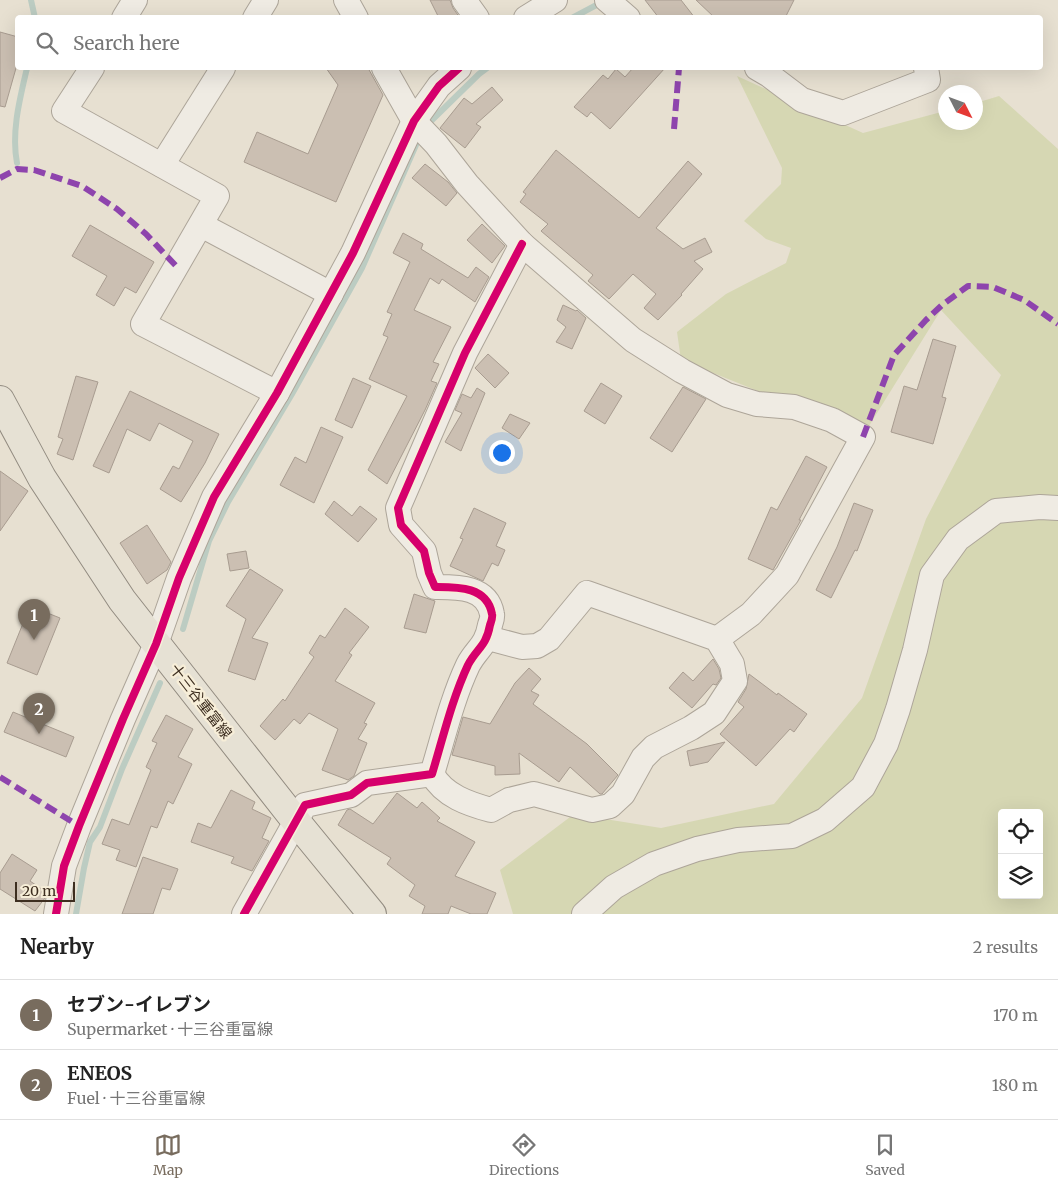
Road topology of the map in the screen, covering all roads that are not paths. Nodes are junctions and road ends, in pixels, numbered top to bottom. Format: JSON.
{"nodes":[{"id":1,"x":135,"y":0,"type":"edge"},
{"id":2,"x":266,"y":0,"type":"edge"},
{"id":3,"x":346,"y":0,"type":"edge"},
{"id":4,"x":464,"y":0,"type":"edge"},
{"id":5,"x":555,"y":0,"type":"edge"},
{"id":6,"x":126,"y":15,"type":"edge"},
{"id":7,"x":257,"y":15,"type":"edge"},
{"id":8,"x":354,"y":15,"type":"edge"},
{"id":9,"x":475,"y":15,"type":"edge"},
{"id":10,"x":531,"y":15,"type":"edge"},
{"id":11,"x":91,"y":70,"type":"edge"},
{"id":12,"x":222,"y":70,"type":"edge"},
{"id":13,"x":385,"y":70,"type":"edge"},
{"id":14,"x":457,"y":70,"type":"edge"},
{"id":15,"x":761,"y":70,"type":"edge"},
{"id":16,"x":926,"y":70,"type":"edge"},
{"id":17,"x":414,"y":121,"type":"junction"},
{"id":18,"x":162,"y":165,"type":"junction"},
{"id":19,"x":201,"y":225,"type":"junction"},
{"id":20,"x":522,"y":244,"type":"junction"},
{"id":21,"x":331,"y":294,"type":"junction"},
{"id":22,"x":277,"y":393,"type":"junction"},
{"id":23,"x":0,"y":400,"type":"edge"},
{"id":24,"x":1058,"y":508,"type":"edge"},
{"id":25,"x":488,"y":638,"type":"junction"},
{"id":26,"x":717,"y":639,"type":"junction"},
{"id":27,"x":156,"y":644,"type":"junction"},
{"id":28,"x":432,"y":774,"type":"junction"},
{"id":29,"x":295,"y":820,"type":"junction"},
{"id":30,"x":56,"y":914,"type":"edge"},
{"id":31,"x":244,"y":914,"type":"edge"},
{"id":32,"x":372,"y":914,"type":"edge"},
{"id":33,"x":584,"y":914,"type":"edge"}],
"edges":[{"from":1,"to":6,"type":"street"},
{"from":2,"to":7,"type":"street"},
{"from":3,"to":8,"type":"street"},
{"from":4,"to":9,"type":"street"},
{"from":5,"to":10,"type":"street"},
{"from":11,"to":18,"type":"street"},
{"from":12,"to":18,"type":"street"},
{"from":13,"to":17,"type":"street"},
{"from":14,"to":17,"type":"street"},
{"from":15,"to":16,"type":"street"},
{"from":17,"to":20,"type":"street"},
{"from":17,"to":21,"type":"street"},
{"from":18,"to":19,"type":"street"},
{"from":19,"to":21,"type":"street"},
{"from":19,"to":22,"type":"street"},
{"from":20,"to":25,"type":"street"},
{"from":20,"to":26,"type":"street"},
{"from":21,"to":22,"type":"street"},
{"from":22,"to":27,"type":"street"},
{"from":23,"to":27,"type":"main road","name":"十三谷重富線"},
{"from":24,"to":33,"type":"street"},
{"from":25,"to":26,"type":"street"},
{"from":25,"to":28,"type":"street"},
{"from":26,"to":28,"type":"street"},
{"from":27,"to":29,"type":"main road","name":"十三谷重富線"},
{"from":27,"to":30,"type":"street"},
{"from":28,"to":29,"type":"street"},
{"from":29,"to":31,"type":"street"},
{"from":29,"to":32,"type":"main road","name":"十三谷重富線"}]}
